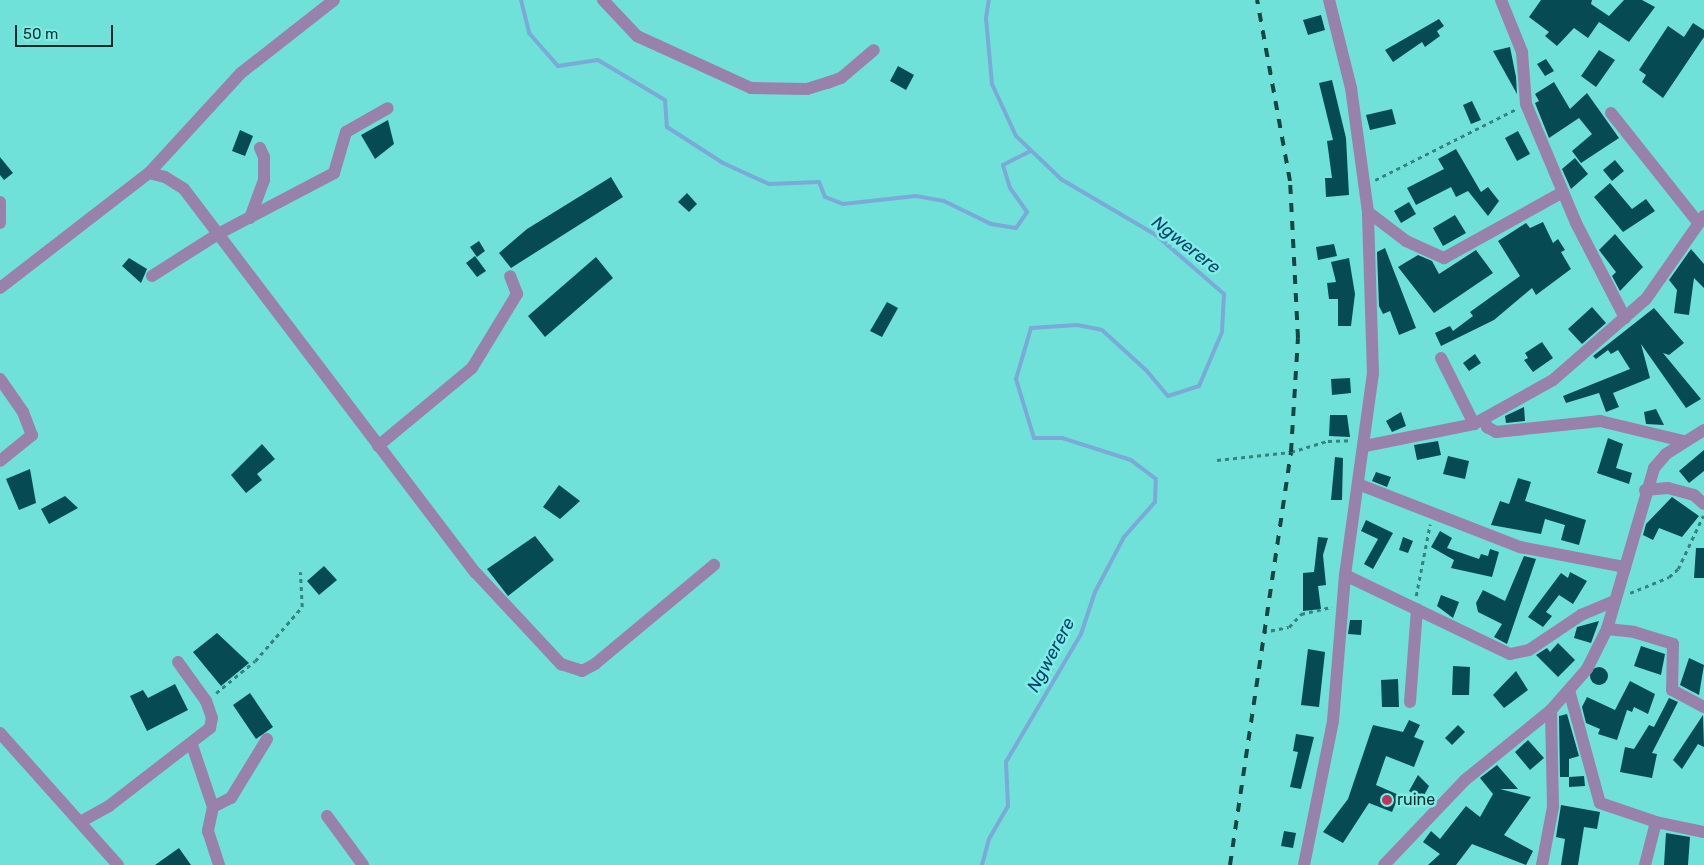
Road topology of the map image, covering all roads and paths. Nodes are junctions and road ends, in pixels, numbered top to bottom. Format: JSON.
{"nodes":[{"id":1,"x":334,"y":0,"type":"edge"},
{"id":2,"x":603,"y":0,"type":"edge"},
{"id":3,"x":1329,"y":0,"type":"edge"},
{"id":4,"x":1502,"y":0,"type":"edge"},
{"id":5,"x":874,"y":50,"type":"dead end"},
{"id":6,"x":1526,"y":104,"type":"junction"},
{"id":7,"x":388,"y":108,"type":"dead end"},
{"id":8,"x":1611,"y":113,"type":"dead end"},
{"id":9,"x":260,"y":148,"type":"dead end"},
{"id":10,"x":149,"y":173,"type":"junction"},
{"id":11,"x":1364,"y":186,"type":"junction"},
{"id":12,"x":1563,"y":192,"type":"junction"},
{"id":13,"x":0,"y":202,"type":"edge"},
{"id":14,"x":1368,"y":212,"type":"junction"},
{"id":15,"x":250,"y":218,"type":"junction"},
{"id":16,"x":1700,"y":218,"type":"edge"},
{"id":17,"x":0,"y":223,"type":"edge"},
{"id":18,"x":218,"y":234,"type":"junction"},
{"id":19,"x":152,"y":276,"type":"dead end"},
{"id":20,"x":510,"y":276,"type":"dead end"},
{"id":21,"x":0,"y":288,"type":"edge"},
{"id":22,"x":1625,"y":318,"type":"junction"},
{"id":23,"x":1440,"y":358,"type":"dead end"},
{"id":24,"x":0,"y":379,"type":"edge"},
{"id":25,"x":1479,"y":422,"type":"junction"},
{"id":26,"x":1704,"y":430,"type":"edge"},
{"id":27,"x":1683,"y":441,"type":"junction"},
{"id":28,"x":1366,"y":443,"type":"junction"},
{"id":29,"x":378,"y":446,"type":"junction"},
{"id":30,"x":1217,"y":460,"type":"dead end"},
{"id":31,"x":0,"y":461,"type":"edge"},
{"id":32,"x":1358,"y":484,"type":"junction"},
{"id":33,"x":1645,"y":490,"type":"junction"},
{"id":34,"x":1704,"y":504,"type":"edge"},
{"id":35,"x":1432,"y":515,"type":"junction"},
{"id":36,"x":1704,"y":515,"type":"edge"},
{"id":37,"x":714,"y":565,"type":"dead end"},
{"id":38,"x":1625,"y":567,"type":"junction"},
{"id":39,"x":300,"y":572,"type":"dead end"},
{"id":40,"x":1345,"y":575,"type":"junction"},
{"id":41,"x":1614,"y":601,"type":"junction"},
{"id":42,"x":1343,"y":605,"type":"junction"},
{"id":43,"x":1417,"y":609,"type":"junction"},
{"id":44,"x":1607,"y":629,"type":"junction"},
{"id":45,"x":1263,"y":632,"type":"dead end"},
{"id":46,"x":178,"y":662,"type":"dead end"},
{"id":47,"x":1569,"y":690,"type":"junction"},
{"id":48,"x":206,"y":701,"type":"junction"},
{"id":49,"x":1410,"y":702,"type":"dead end"},
{"id":50,"x":1704,"y":707,"type":"edge"},
{"id":51,"x":1551,"y":710,"type":"junction"},
{"id":52,"x":0,"y":733,"type":"edge"},
{"id":53,"x":267,"y":739,"type":"dead end"},
{"id":54,"x":192,"y":745,"type":"junction"},
{"id":55,"x":213,"y":807,"type":"junction"},
{"id":56,"x":327,"y":816,"type":"dead end"},
{"id":57,"x":82,"y":821,"type":"junction"},
{"id":58,"x":1656,"y":822,"type":"junction"},
{"id":59,"x":1704,"y":832,"type":"edge"},
{"id":60,"x":118,"y":865,"type":"edge"},
{"id":61,"x":219,"y":865,"type":"edge"},
{"id":62,"x":363,"y":865,"type":"edge"},
{"id":63,"x":1304,"y":865,"type":"edge"},
{"id":64,"x":1384,"y":865,"type":"edge"},
{"id":65,"x":1542,"y":865,"type":"edge"},
{"id":66,"x":1645,"y":865,"type":"edge"}],
"edges":[{"from":1,"to":10,"type":"street"},
{"from":2,"to":5,"type":"street"},
{"from":3,"to":11,"type":"street"},
{"from":4,"to":6,"type":"street"},
{"from":6,"to":11,"type":"path"},
{"from":6,"to":12,"type":"street"},
{"from":7,"to":15,"type":"street"},
{"from":8,"to":16,"type":"street"},
{"from":9,"to":15,"type":"street"},
{"from":10,"to":18,"type":"street"},
{"from":10,"to":21,"type":"street"},
{"from":11,"to":14,"type":"street"},
{"from":12,"to":14,"type":"street"},
{"from":12,"to":22,"type":"street"},
{"from":13,"to":17,"type":"street"},
{"from":14,"to":28,"type":"street"},
{"from":15,"to":18,"type":"street"},
{"from":16,"to":22,"type":"street"},
{"from":18,"to":19,"type":"street"},
{"from":18,"to":29,"type":"street"},
{"from":20,"to":29,"type":"street"},
{"from":22,"to":25,"type":"street"},
{"from":23,"to":25,"type":"street"},
{"from":24,"to":31,"type":"street"},
{"from":25,"to":27,"type":"street"},
{"from":25,"to":28,"type":"street"},
{"from":26,"to":27,"type":"street"},
{"from":27,"to":33,"type":"street"},
{"from":28,"to":30,"type":"path"},
{"from":28,"to":32,"type":"street"},
{"from":29,"to":37,"type":"street"},
{"from":32,"to":35,"type":"street"},
{"from":32,"to":40,"type":"street"},
{"from":33,"to":34,"type":"street"},
{"from":33,"to":38,"type":"street"},
{"from":35,"to":38,"type":"street"},
{"from":35,"to":43,"type":"path"},
{"from":36,"to":41,"type":"path"},
{"from":38,"to":41,"type":"street"},
{"from":39,"to":48,"type":"path"},
{"from":40,"to":42,"type":"street"},
{"from":40,"to":43,"type":"street"},
{"from":41,"to":43,"type":"street"},
{"from":41,"to":44,"type":"street"},
{"from":42,"to":45,"type":"path"},
{"from":42,"to":63,"type":"street"},
{"from":43,"to":49,"type":"street"},
{"from":44,"to":47,"type":"street"},
{"from":44,"to":50,"type":"street"},
{"from":46,"to":48,"type":"street"},
{"from":47,"to":51,"type":"street"},
{"from":47,"to":58,"type":"street"},
{"from":48,"to":54,"type":"street"},
{"from":51,"to":64,"type":"street"},
{"from":51,"to":65,"type":"street"},
{"from":52,"to":57,"type":"street"},
{"from":53,"to":55,"type":"street"},
{"from":54,"to":55,"type":"street"},
{"from":54,"to":57,"type":"street"},
{"from":55,"to":61,"type":"street"},
{"from":56,"to":62,"type":"street"},
{"from":57,"to":60,"type":"street"},
{"from":58,"to":59,"type":"street"},
{"from":58,"to":66,"type":"street"}]}
